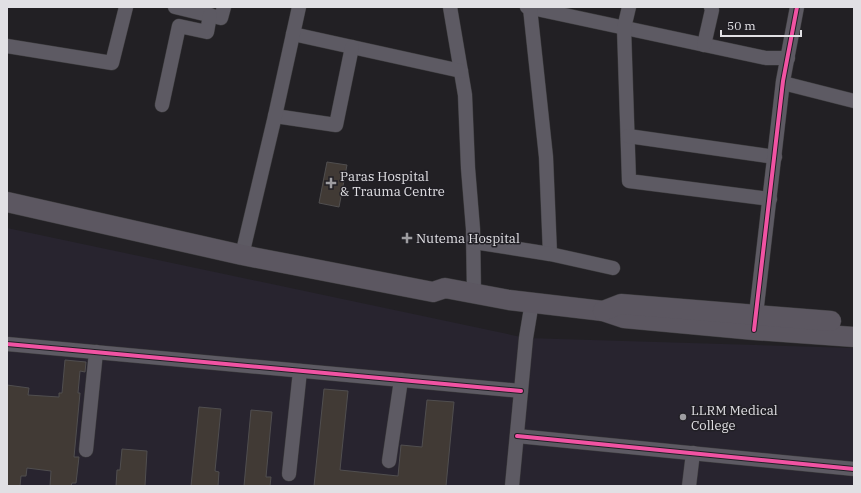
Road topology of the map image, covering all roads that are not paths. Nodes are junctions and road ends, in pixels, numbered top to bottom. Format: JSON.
{"nodes":[{"id":1,"x":126,"y":7,"type":"edge"},
{"id":2,"x":175,"y":7,"type":"edge"},
{"id":3,"x":224,"y":7,"type":"edge"},
{"id":4,"x":299,"y":7,"type":"edge"},
{"id":5,"x":450,"y":7,"type":"edge"},
{"id":6,"x":529,"y":7,"type":"edge"},
{"id":7,"x":629,"y":7,"type":"edge"},
{"id":8,"x":711,"y":7,"type":"edge"},
{"id":9,"x":797,"y":7,"type":"edge"},
{"id":10,"x":210,"y":15,"type":"junction"},
{"id":11,"x":624,"y":28,"type":"junction"},
{"id":12,"x":293,"y":34,"type":"junction"},
{"id":13,"x":704,"y":45,"type":"junction"},
{"id":14,"x":7,"y":46,"type":"edge"},
{"id":15,"x":352,"y":47,"type":"junction"},
{"id":16,"x":788,"y":58,"type":"junction"},
{"id":17,"x":461,"y":71,"type":"junction"},
{"id":18,"x":783,"y":84,"type":"junction"},
{"id":19,"x":854,"y":102,"type":"edge"},
{"id":20,"x":162,"y":105,"type":"dead end"},
{"id":21,"x":275,"y":116,"type":"junction"},
{"id":22,"x":628,"y":136,"type":"junction"},
{"id":23,"x":775,"y":157,"type":"junction"},
{"id":24,"x":7,"y":189,"type":"edge"},
{"id":25,"x":770,"y":199,"type":"junction"},
{"id":26,"x":7,"y":202,"type":"edge"},
{"id":27,"x":474,"y":242,"type":"junction"},
{"id":28,"x":244,"y":248,"type":"junction"},
{"id":29,"x":550,"y":254,"type":"junction"},
{"id":30,"x":613,"y":268,"type":"dead end"},
{"id":31,"x":474,"y":293,"type":"junction"},
{"id":32,"x":532,"y":302,"type":"junction"},
{"id":33,"x":755,"y":323,"type":"junction"},
{"id":34,"x":854,"y":323,"type":"edge"},
{"id":35,"x":854,"y":337,"type":"edge"},
{"id":36,"x":7,"y":344,"type":"edge"},
{"id":37,"x":96,"y":352,"type":"junction"},
{"id":38,"x":300,"y":371,"type":"junction"},
{"id":39,"x":400,"y":380,"type":"junction"},
{"id":40,"x":521,"y":391,"type":"junction"},
{"id":41,"x":517,"y":436,"type":"junction"},
{"id":42,"x":86,"y":450,"type":"dead end"},
{"id":43,"x":693,"y":453,"type":"junction"},
{"id":44,"x":388,"y":461,"type":"dead end"},
{"id":45,"x":854,"y":469,"type":"edge"},
{"id":46,"x":289,"y":474,"type":"dead end"},
{"id":47,"x":512,"y":486,"type":"edge"},
{"id":48,"x":689,"y":486,"type":"edge"}],
"edges":[{"from":1,"to":14,"type":"street"},
{"from":2,"to":10,"type":"street"},
{"from":3,"to":10,"type":"street"},
{"from":4,"to":12,"type":"street"},
{"from":5,"to":17,"type":"street"},
{"from":6,"to":11,"type":"street"},
{"from":6,"to":29,"type":"street"},
{"from":7,"to":11,"type":"street"},
{"from":8,"to":13,"type":"street"},
{"from":9,"to":16,"type":"street"},
{"from":10,"to":20,"type":"street"},
{"from":11,"to":13,"type":"street"},
{"from":11,"to":22,"type":"street"},
{"from":12,"to":15,"type":"street"},
{"from":12,"to":21,"type":"street"},
{"from":13,"to":16,"type":"street"},
{"from":15,"to":17,"type":"street"},
{"from":15,"to":21,"type":"street"},
{"from":16,"to":18,"type":"street"},
{"from":17,"to":27,"type":"street"},
{"from":18,"to":19,"type":"street"},
{"from":18,"to":23,"type":"street"},
{"from":21,"to":28,"type":"street"},
{"from":22,"to":23,"type":"street"},
{"from":22,"to":25,"type":"street"},
{"from":23,"to":25,"type":"street"},
{"from":24,"to":28,"type":"highway"},
{"from":25,"to":33,"type":"street"},
{"from":26,"to":28,"type":"highway"},
{"from":27,"to":29,"type":"street"},
{"from":27,"to":31,"type":"street"},
{"from":28,"to":31,"type":"highway"},
{"from":29,"to":30,"type":"street"},
{"from":31,"to":32,"type":"highway"},
{"from":32,"to":33,"type":"highway"},
{"from":32,"to":40,"type":"street"},
{"from":33,"to":34,"type":"highway"},
{"from":33,"to":35,"type":"highway"},
{"from":36,"to":37,"type":"street"},
{"from":37,"to":38,"type":"street"},
{"from":37,"to":42,"type":"street"},
{"from":38,"to":39,"type":"street"},
{"from":38,"to":46,"type":"street"},
{"from":39,"to":40,"type":"street"},
{"from":39,"to":44,"type":"street"},
{"from":40,"to":41,"type":"street"},
{"from":41,"to":43,"type":"street"},
{"from":41,"to":47,"type":"street"},
{"from":43,"to":45,"type":"street"},
{"from":43,"to":48,"type":"street"}]}
